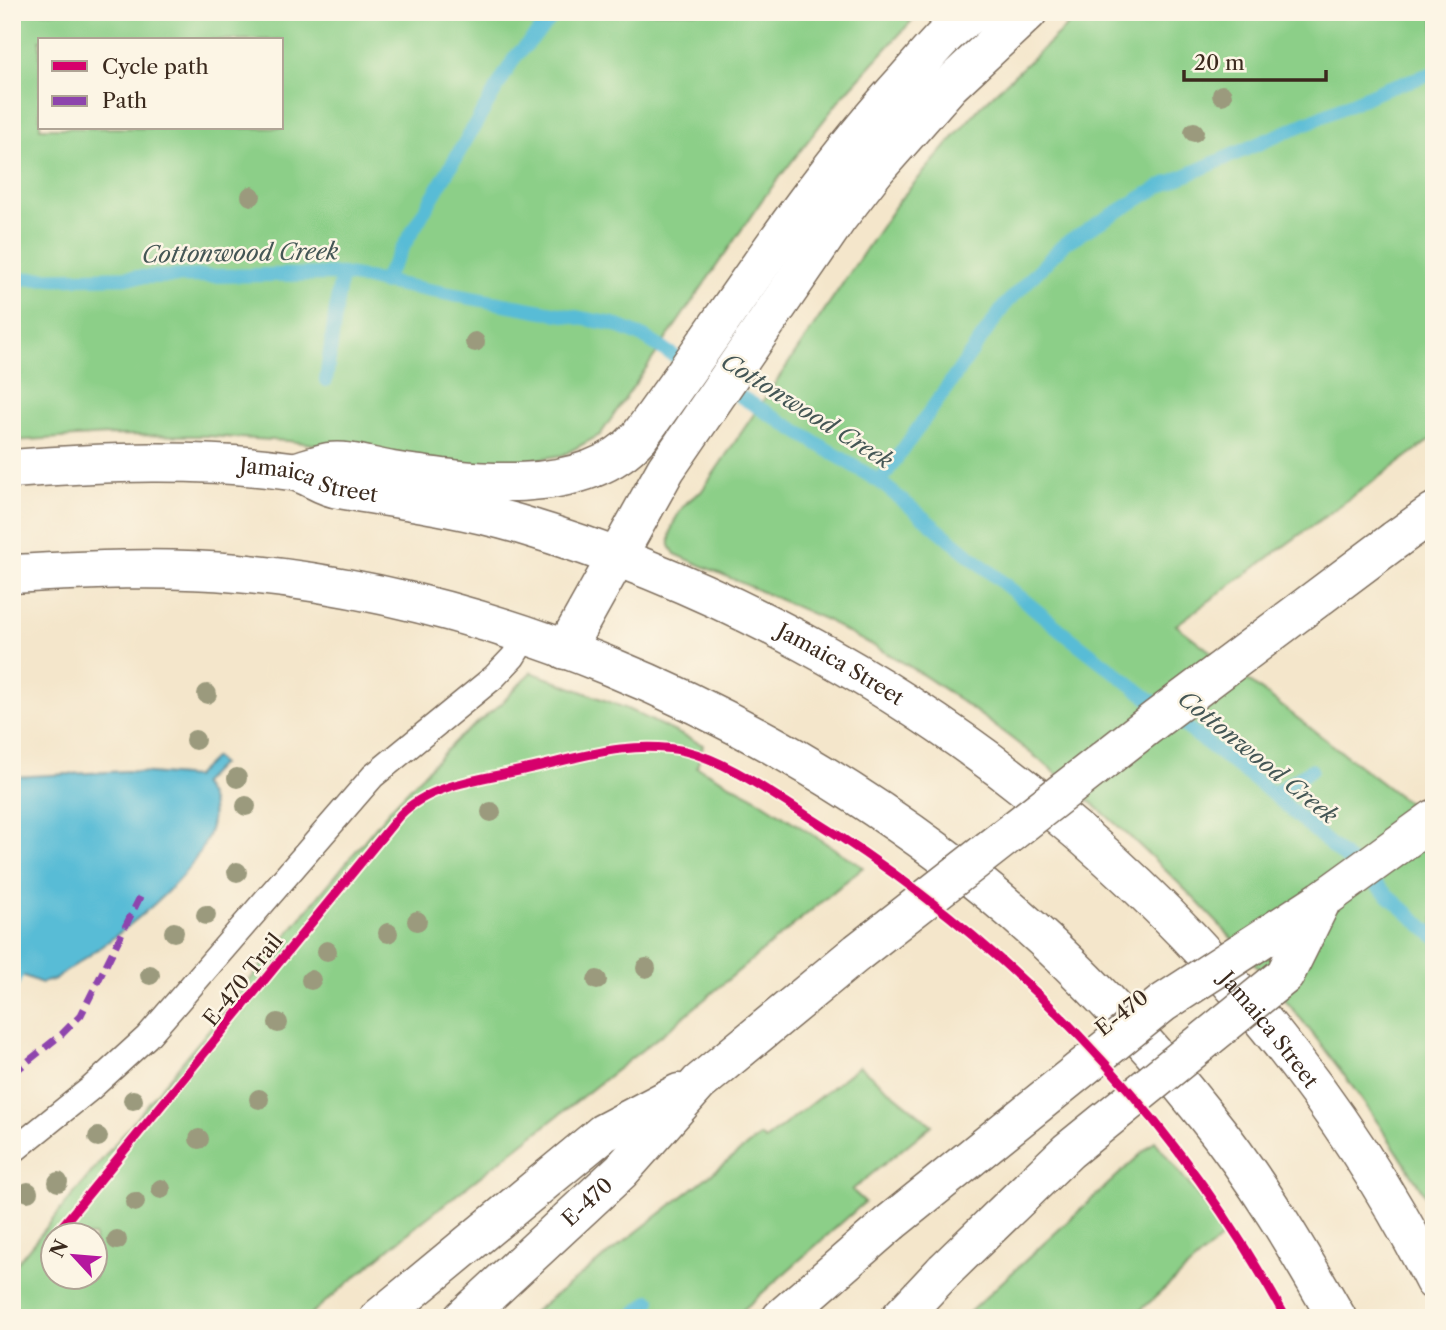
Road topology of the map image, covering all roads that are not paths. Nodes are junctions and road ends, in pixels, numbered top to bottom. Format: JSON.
{"nodes":[{"id":1,"x":976,"y":12,"type":"edge"},
{"id":2,"x":1028,"y":12,"type":"edge"},
{"id":3,"x":12,"y":469,"type":"edge"},
{"id":4,"x":297,"y":471,"type":"junction"},
{"id":5,"x":1434,"y":512,"type":"edge"},
{"id":6,"x":615,"y":558,"type":"junction"},
{"id":7,"x":12,"y":574,"type":"edge"},
{"id":8,"x":526,"y":636,"type":"junction"},
{"id":9,"x":565,"y":650,"type":"junction"},
{"id":10,"x":1434,"y":819,"type":"edge"},
{"id":11,"x":1322,"y":900,"type":"junction"},
{"id":12,"x":699,"y":1083,"type":"junction"},
{"id":13,"x":12,"y":1152,"type":"edge"},
{"id":14,"x":1434,"y":1281,"type":"edge"},
{"id":15,"x":379,"y":1318,"type":"edge"},
{"id":16,"x":463,"y":1318,"type":"edge"},
{"id":17,"x":781,"y":1318,"type":"edge"},
{"id":18,"x":900,"y":1318,"type":"edge"},
{"id":19,"x":1338,"y":1318,"type":"edge"}],
"edges":[{"from":1,"to":4,"type":"main road"},
{"from":2,"to":6,"type":"main road"},
{"from":3,"to":4,"type":"main road","name":"Jamaica Street"},
{"from":4,"to":6,"type":"main road","name":"Jamaica Street"},
{"from":5,"to":12,"type":"main road","name":"E-470","bridge":true},
{"from":6,"to":9,"type":"main road"},
{"from":6,"to":14,"type":"main road","name":"Jamaica Street"},
{"from":7,"to":8,"type":"main road"},
{"from":8,"to":9,"type":"main road"},
{"from":8,"to":13,"type":"lane"},
{"from":9,"to":19,"type":"main road"},
{"from":10,"to":11,"type":"main road","name":"E-470"},
{"from":11,"to":17,"type":"main road","name":"E-470","bridge":true},
{"from":11,"to":18,"type":"main road","bridge":true},
{"from":12,"to":15,"type":"main road"},
{"from":12,"to":16,"type":"main road","name":"E-470"}]}
